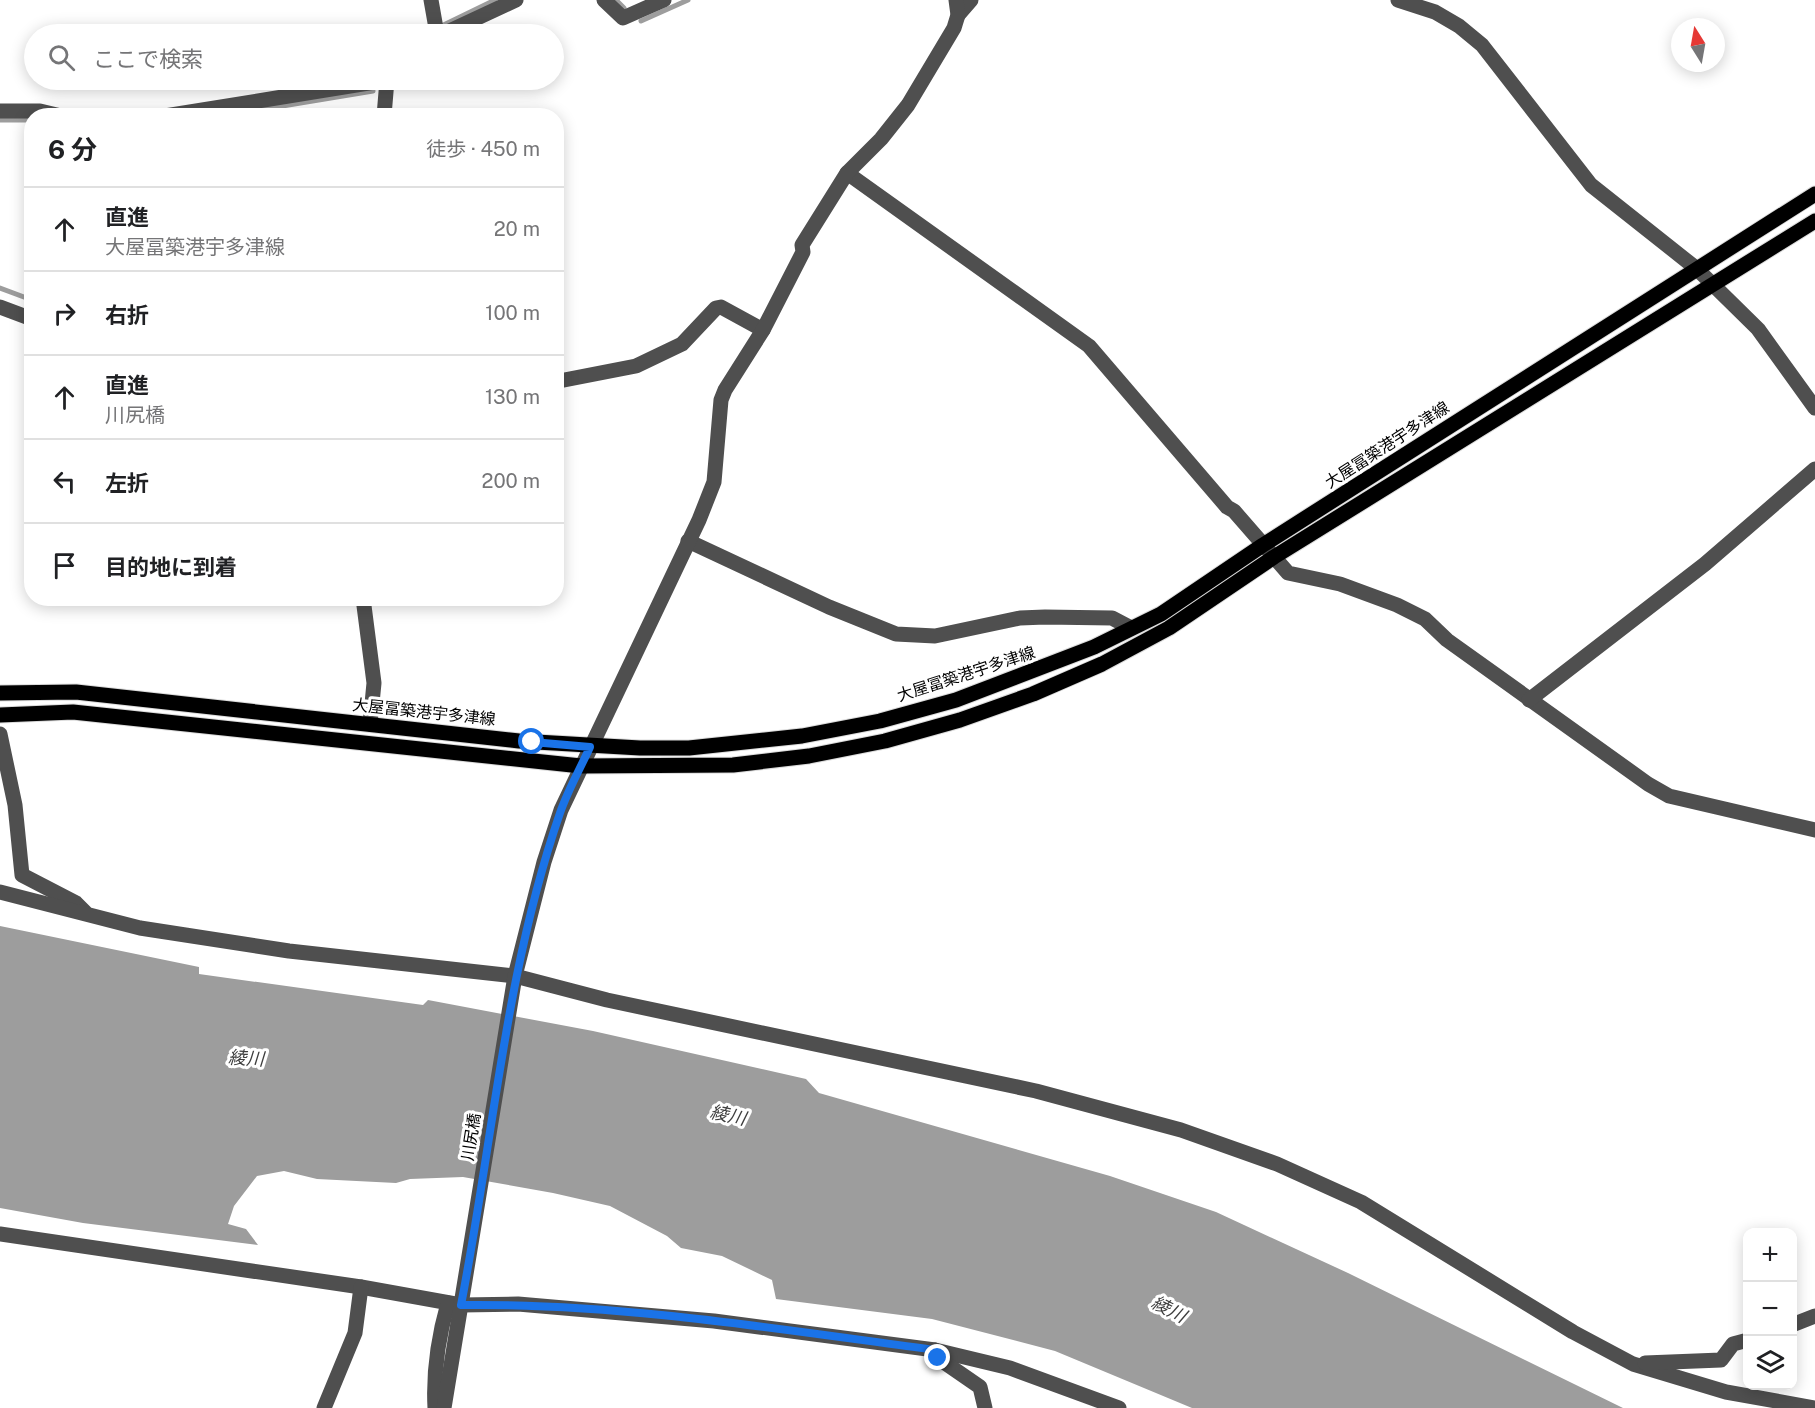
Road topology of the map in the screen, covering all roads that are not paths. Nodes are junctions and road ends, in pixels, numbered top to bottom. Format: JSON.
{"nodes":[{"id":1,"x":431,"y":0,"type":"edge"},
{"id":2,"x":516,"y":0,"type":"edge"},
{"id":3,"x":604,"y":0,"type":"edge"},
{"id":4,"x":664,"y":0,"type":"edge"},
{"id":5,"x":971,"y":0,"type":"edge"},
{"id":6,"x":1398,"y":0,"type":"edge"},
{"id":7,"x":957,"y":7,"type":"edge"},
{"id":8,"x":436,"y":24,"type":"edge"},
{"id":9,"x":457,"y":24,"type":"edge"},
{"id":10,"x":325,"y":90,"type":"edge"},
{"id":11,"x":386,"y":90,"type":"edge"},
{"id":12,"x":214,"y":108,"type":"edge"},
{"id":13,"x":385,"y":108,"type":"edge"},
{"id":14,"x":0,"y":111,"type":"edge"},
{"id":15,"x":24,"y":111,"type":"edge"},
{"id":16,"x":847,"y":174,"type":"junction"},
{"id":17,"x":1815,"y":194,"type":"edge"},
{"id":18,"x":1815,"y":221,"type":"edge"},
{"id":19,"x":1697,"y":269,"type":"junction"},
{"id":20,"x":1714,"y":285,"type":"junction"},
{"id":21,"x":0,"y":307,"type":"edge"},
{"id":22,"x":24,"y":316,"type":"edge"},
{"id":23,"x":763,"y":330,"type":"junction"},
{"id":24,"x":564,"y":380,"type":"edge"},
{"id":25,"x":1815,"y":408,"type":"edge"},
{"id":26,"x":1815,"y":469,"type":"edge"},
{"id":27,"x":688,"y":541,"type":"junction"},
{"id":28,"x":1263,"y":545,"type":"junction"},
{"id":29,"x":1274,"y":557,"type":"junction"},
{"id":30,"x":364,"y":606,"type":"edge"},
{"id":31,"x":1131,"y":628,"type":"junction"},
{"id":32,"x":0,"y":693,"type":"edge"},
{"id":33,"x":1529,"y":700,"type":"junction"},
{"id":34,"x":0,"y":715,"type":"edge"},
{"id":35,"x":370,"y":724,"type":"junction"},
{"id":36,"x":0,"y":734,"type":"edge"},
{"id":37,"x":590,"y":747,"type":"junction"},
{"id":38,"x":581,"y":766,"type":"junction"},
{"id":39,"x":1815,"y":830,"type":"edge"},
{"id":40,"x":0,"y":892,"type":"edge"},
{"id":41,"x":87,"y":915,"type":"junction"},
{"id":42,"x":514,"y":982,"type":"junction"},
{"id":43,"x":0,"y":1234,"type":"edge"},
{"id":44,"x":362,"y":1287,"type":"junction"},
{"id":45,"x":457,"y":1300,"type":"junction"},
{"id":46,"x":1815,"y":1316,"type":"edge"},
{"id":47,"x":1797,"y":1323,"type":"edge"},
{"id":48,"x":1743,"y":1341,"type":"edge"},
{"id":49,"x":935,"y":1350,"type":"junction"},
{"id":50,"x":1633,"y":1364,"type":"junction"},
{"id":51,"x":324,"y":1408,"type":"edge"},
{"id":52,"x":435,"y":1408,"type":"edge"},
{"id":53,"x":444,"y":1408,"type":"edge"},
{"id":54,"x":985,"y":1408,"type":"edge"},
{"id":55,"x":1119,"y":1408,"type":"edge"},
{"id":56,"x":1815,"y":1408,"type":"edge"}],
"edges":[{"from":1,"to":8,"type":"street"},
{"from":2,"to":9,"type":"street"},
{"from":3,"to":4,"type":"street"},
{"from":5,"to":7,"type":"street","name":"川尻橋"},
{"from":6,"to":19,"type":"street"},
{"from":7,"to":16,"type":"street","name":"川尻橋"},
{"from":10,"to":12,"type":"street"},
{"from":11,"to":13,"type":"street"},
{"from":14,"to":15,"type":"street"},
{"from":16,"to":23,"type":"street","name":"川尻橋"},
{"from":16,"to":28,"type":"street"},
{"from":17,"to":19,"type":"main road","name":"大屋冨築港宇多津線"},
{"from":18,"to":20,"type":"main road"},
{"from":19,"to":20,"type":"street"},
{"from":19,"to":28,"type":"main road","name":"大屋冨築港宇多津線"},
{"from":20,"to":25,"type":"street"},
{"from":20,"to":29,"type":"main road"},
{"from":21,"to":22,"type":"street"},
{"from":23,"to":24,"type":"street"},
{"from":23,"to":27,"type":"street","name":"川尻橋"},
{"from":26,"to":33,"type":"street"},
{"from":27,"to":31,"type":"street"},
{"from":27,"to":37,"type":"street","name":"川尻橋"},
{"from":28,"to":29,"type":"street"},
{"from":28,"to":31,"type":"main road","name":"大屋冨築港宇多津線"},
{"from":29,"to":33,"type":"street"},
{"from":29,"to":38,"type":"main road"},
{"from":30,"to":35,"type":"street"},
{"from":31,"to":37,"type":"main road","name":"大屋冨築港宇多津線"},
{"from":32,"to":35,"type":"main road","name":"大屋冨築港宇多津線"},
{"from":33,"to":39,"type":"street"},
{"from":34,"to":38,"type":"main road"},
{"from":35,"to":37,"type":"main road","name":"大屋冨築港宇多津線"},
{"from":36,"to":41,"type":"street"},
{"from":37,"to":38,"type":"street","name":"川尻橋"},
{"from":38,"to":42,"type":"street","name":"川尻橋"},
{"from":40,"to":41,"type":"street"},
{"from":41,"to":42,"type":"street"},
{"from":42,"to":45,"type":"street","name":"川尻橋"},
{"from":42,"to":50,"type":"street"},
{"from":43,"to":44,"type":"street"},
{"from":44,"to":45,"type":"street"},
{"from":44,"to":51,"type":"street"},
{"from":45,"to":49,"type":"street"},
{"from":45,"to":52,"type":"street"},
{"from":45,"to":53,"type":"street"},
{"from":46,"to":47,"type":"street"},
{"from":48,"to":50,"type":"street"},
{"from":49,"to":54,"type":"street"},
{"from":49,"to":55,"type":"street"},
{"from":50,"to":56,"type":"street"}]}
